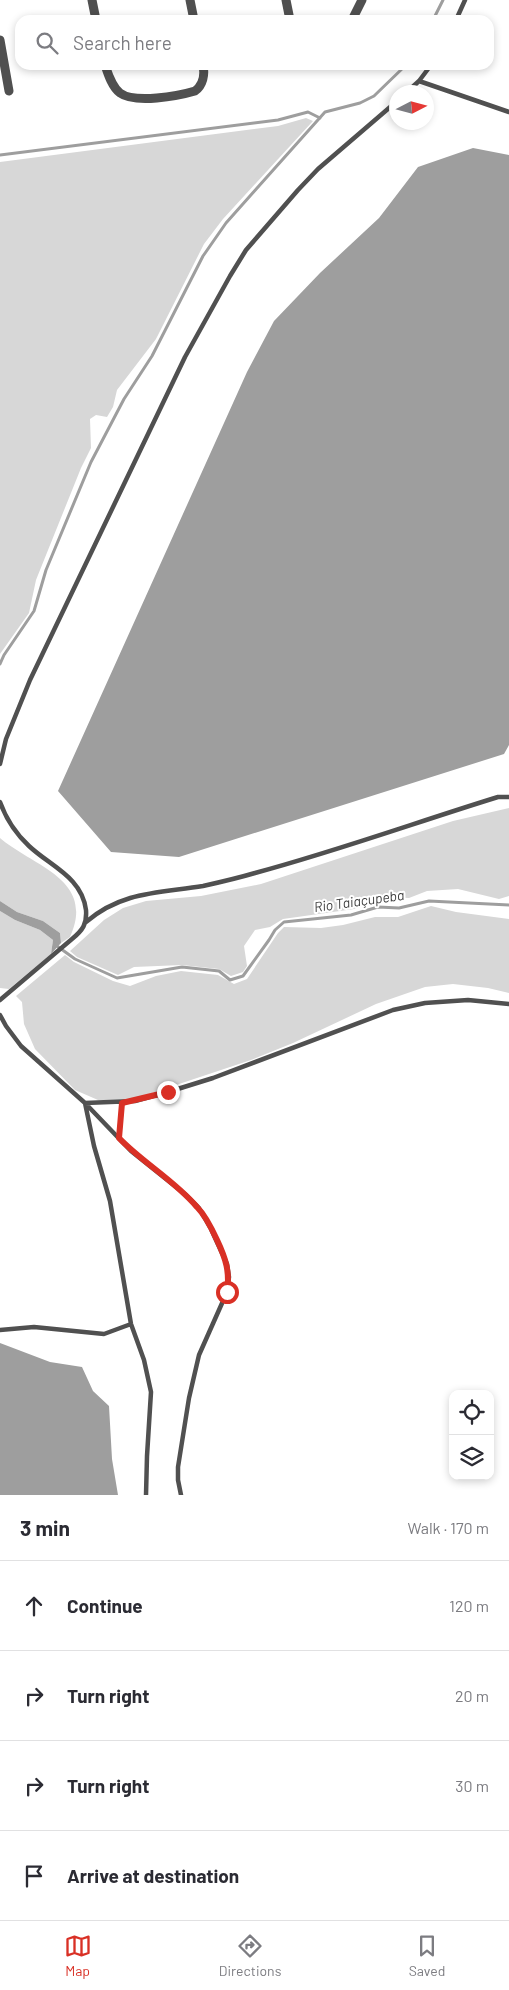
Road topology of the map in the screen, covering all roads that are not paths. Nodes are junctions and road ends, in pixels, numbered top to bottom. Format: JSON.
{"nodes":[{"id":1,"x":92,"y":0,"type":"edge"},
{"id":2,"x":190,"y":0,"type":"edge"},
{"id":3,"x":286,"y":0,"type":"edge"},
{"id":4,"x":362,"y":0,"type":"edge"},
{"id":5,"x":465,"y":0,"type":"edge"},
{"id":6,"x":95,"y":15,"type":"edge"},
{"id":7,"x":193,"y":15,"type":"edge"},
{"id":8,"x":289,"y":15,"type":"edge"},
{"id":9,"x":354,"y":15,"type":"edge"},
{"id":10,"x":458,"y":15,"type":"edge"},
{"id":11,"x":0,"y":40,"type":"edge"},
{"id":12,"x":106,"y":70,"type":"edge"},
{"id":13,"x":203,"y":70,"type":"edge"},
{"id":14,"x":428,"y":70,"type":"edge"},
{"id":15,"x":420,"y":81,"type":"junction"},
{"id":16,"x":415,"y":85,"type":"edge"},
{"id":17,"x":9,"y":91,"type":"dead end"},
{"id":18,"x":389,"y":108,"type":"edge"},
{"id":19,"x":509,"y":112,"type":"edge"},
{"id":20,"x":0,"y":764,"type":"edge"},
{"id":21,"x":509,"y":797,"type":"edge"},
{"id":22,"x":0,"y":802,"type":"edge"},
{"id":23,"x":86,"y":922,"type":"junction"},
{"id":24,"x":0,"y":1000,"type":"edge"},
{"id":25,"x":509,"y":1004,"type":"edge"},
{"id":26,"x":0,"y":1015,"type":"edge"},
{"id":27,"x":85,"y":1103,"type":"junction"},
{"id":28,"x":122,"y":1103,"type":"junction"},
{"id":29,"x":119,"y":1138,"type":"junction"},
{"id":30,"x":131,"y":1324,"type":"junction"},
{"id":31,"x":0,"y":1330,"type":"edge"},
{"id":32,"x":146,"y":1495,"type":"edge"},
{"id":33,"x":181,"y":1495,"type":"edge"}],
"edges":[{"from":1,"to":6,"type":"street"},
{"from":2,"to":7,"type":"street"},
{"from":3,"to":8,"type":"street"},
{"from":4,"to":9,"type":"street"},
{"from":5,"to":10,"type":"lane"},
{"from":11,"to":17,"type":"street"},
{"from":12,"to":13,"type":"street"},
{"from":14,"to":15,"type":"lane"},
{"from":15,"to":16,"type":"lane"},
{"from":15,"to":19,"type":"lane"},
{"from":18,"to":20,"type":"lane"},
{"from":21,"to":23,"type":"lane"},
{"from":22,"to":23,"type":"lane"},
{"from":23,"to":24,"type":"lane"},
{"from":25,"to":28,"type":"lane"},
{"from":26,"to":27,"type":"lane"},
{"from":27,"to":28,"type":"lane"},
{"from":27,"to":29,"type":"lane"},
{"from":27,"to":30,"type":"lane"},
{"from":28,"to":29,"type":"lane"},
{"from":29,"to":33,"type":"lane"},
{"from":30,"to":31,"type":"lane"},
{"from":30,"to":32,"type":"lane"}]}
